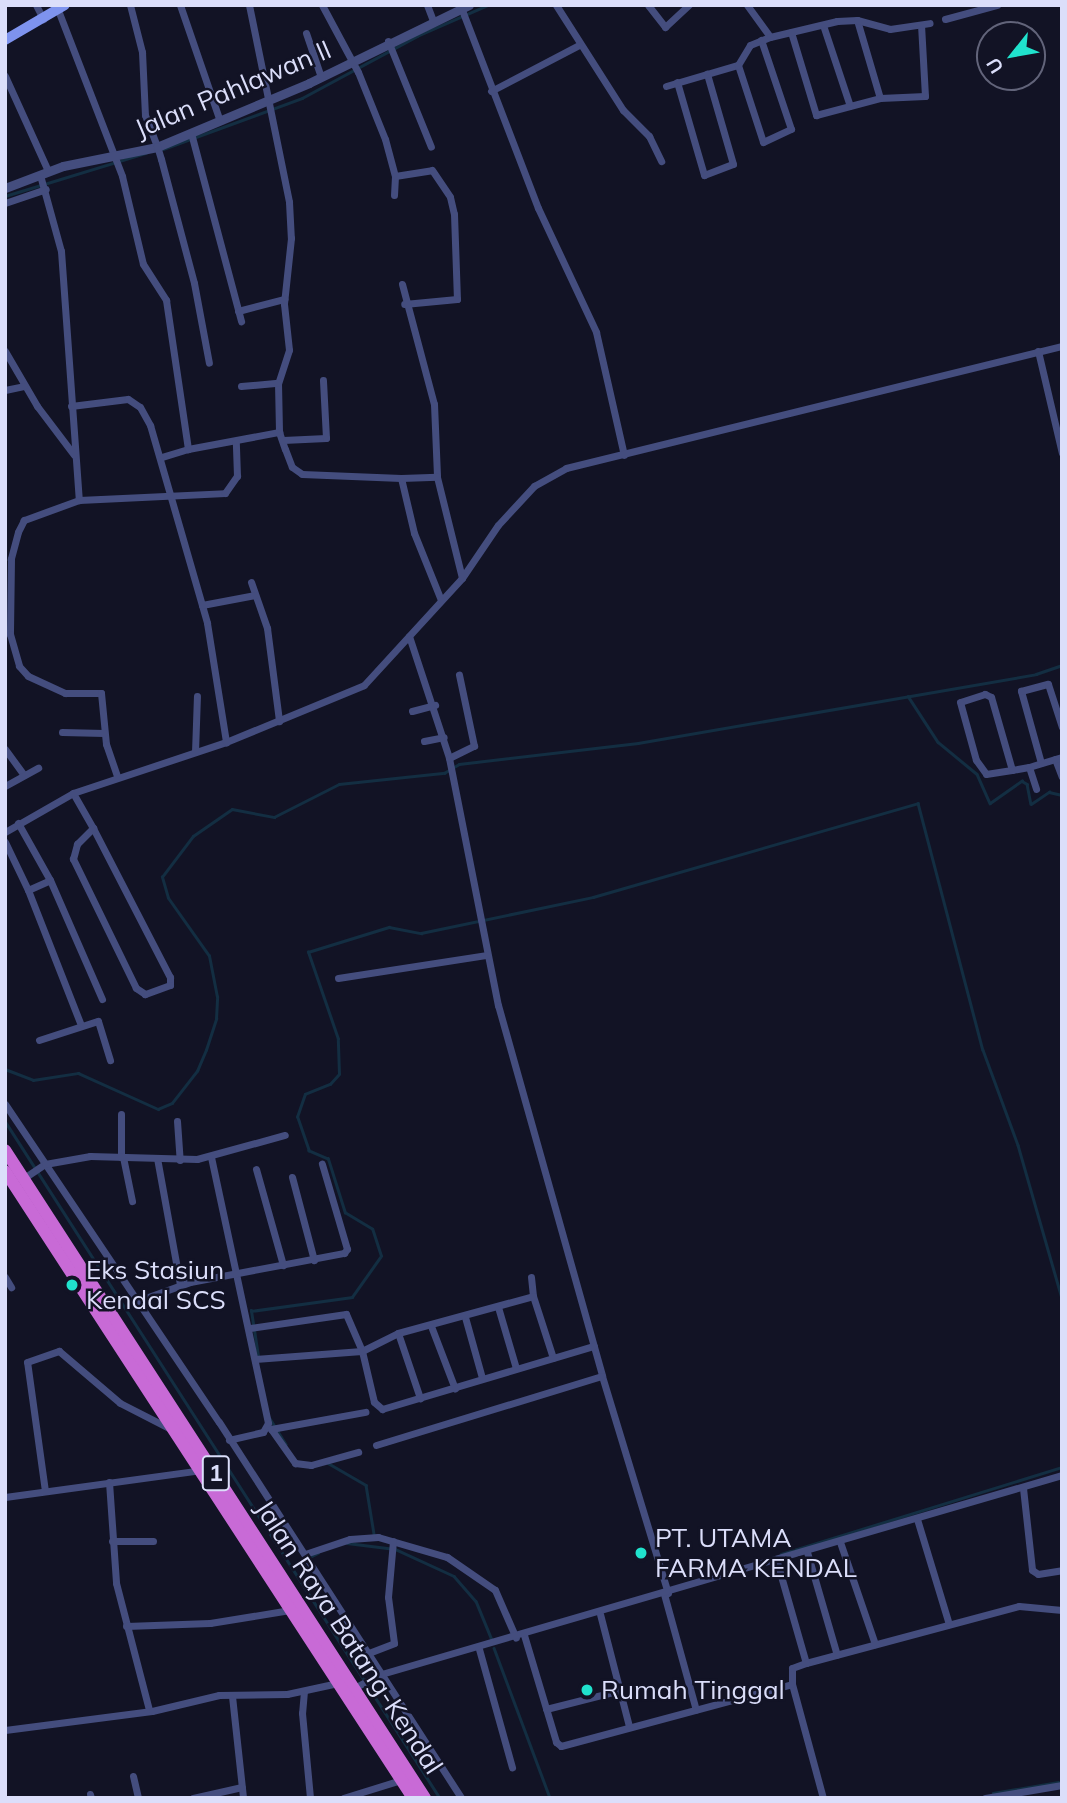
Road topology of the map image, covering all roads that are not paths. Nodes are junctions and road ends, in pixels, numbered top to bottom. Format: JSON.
{"nodes":[{"id":1,"x":36,"y":5,"type":"edge"},
{"id":2,"x":180,"y":5,"type":"edge"},
{"id":3,"x":249,"y":5,"type":"edge"},
{"id":4,"x":322,"y":5,"type":"edge"},
{"id":5,"x":428,"y":5,"type":"edge"},
{"id":6,"x":556,"y":5,"type":"edge"},
{"id":7,"x":648,"y":5,"type":"edge"},
{"id":8,"x":690,"y":5,"type":"edge"},
{"id":9,"x":747,"y":5,"type":"edge"},
{"id":10,"x":997,"y":5,"type":"edge"},
{"id":11,"x":61,"y":7,"type":"edge"},
{"id":12,"x":132,"y":9,"type":"edge"},
{"id":13,"x":463,"y":11,"type":"edge"},
{"id":14,"x":43,"y":19,"type":"junction"},
{"id":15,"x":945,"y":19,"type":"dead end"},
{"id":16,"x":857,"y":20,"type":"junction"},
{"id":17,"x":433,"y":21,"type":"junction"},
{"id":18,"x":930,"y":23,"type":"dead end"},
{"id":19,"x":822,"y":25,"type":"junction"},
{"id":20,"x":922,"y":25,"type":"junction"},
{"id":21,"x":791,"y":32,"type":"junction"},
{"id":22,"x":306,"y":33,"type":"dead end"},
{"id":23,"x":770,"y":37,"type":"junction"},
{"id":24,"x":5,"y":40,"type":"edge"},
{"id":25,"x":761,"y":40,"type":"junction"},
{"id":26,"x":389,"y":43,"type":"junction"},
{"id":27,"x":579,"y":45,"type":"junction"},
{"id":28,"x":353,"y":62,"type":"junction"},
{"id":29,"x":738,"y":65,"type":"junction"},
{"id":30,"x":707,"y":74,"type":"junction"},
{"id":31,"x":5,"y":76,"type":"edge"},
{"id":32,"x":321,"y":77,"type":"junction"},
{"id":33,"x":677,"y":82,"type":"junction"},
{"id":34,"x":666,"y":86,"type":"dead end"},
{"id":35,"x":491,"y":91,"type":"junction"},
{"id":36,"x":880,"y":98,"type":"junction"},
{"id":37,"x":269,"y":101,"type":"junction"},
{"id":38,"x":850,"y":106,"type":"junction"},
{"id":39,"x":220,"y":121,"type":"junction"},
{"id":40,"x":191,"y":134,"type":"junction"},
{"id":41,"x":157,"y":146,"type":"junction"},
{"id":42,"x":431,"y":147,"type":"dead end"},
{"id":43,"x":116,"y":158,"type":"junction"},
{"id":44,"x":661,"y":161,"type":"dead end"},
{"id":45,"x":395,"y":176,"type":"junction"},
{"id":46,"x":44,"y":180,"type":"junction"},
{"id":47,"x":6,"y":187,"type":"edge"},
{"id":48,"x":394,"y":195,"type":"dead end"},
{"id":49,"x":5,"y":203,"type":"edge"},
{"id":50,"x":402,"y":284,"type":"dead end"},
{"id":51,"x":284,"y":299,"type":"junction"},
{"id":52,"x":404,"y":304,"type":"junction"},
{"id":53,"x":238,"y":311,"type":"junction"},
{"id":54,"x":241,"y":321,"type":"dead end"},
{"id":55,"x":1062,"y":346,"type":"edge"},
{"id":56,"x":5,"y":351,"type":"edge"},
{"id":57,"x":1038,"y":351,"type":"junction"},
{"id":58,"x":209,"y":363,"type":"dead end"},
{"id":59,"x":323,"y":380,"type":"dead end"},
{"id":60,"x":278,"y":383,"type":"junction"},
{"id":61,"x":24,"y":386,"type":"junction"},
{"id":62,"x":241,"y":386,"type":"dead end"},
{"id":63,"x":5,"y":390,"type":"edge"},
{"id":64,"x":71,"y":406,"type":"junction"},
{"id":65,"x":281,"y":436,"type":"junction"},
{"id":66,"x":236,"y":441,"type":"junction"},
{"id":67,"x":188,"y":449,"type":"junction"},
{"id":68,"x":1062,"y":453,"type":"edge"},
{"id":69,"x":74,"y":455,"type":"junction"},
{"id":70,"x":624,"y":456,"type":"junction"},
{"id":71,"x":162,"y":457,"type":"junction"},
{"id":72,"x":437,"y":477,"type":"junction"},
{"id":73,"x":401,"y":478,"type":"junction"},
{"id":74,"x":172,"y":495,"type":"junction"},
{"id":75,"x":79,"y":500,"type":"junction"},
{"id":76,"x":462,"y":578,"type":"junction"},
{"id":77,"x":251,"y":582,"type":"dead end"},
{"id":78,"x":256,"y":595,"type":"junction"},
{"id":79,"x":441,"y":600,"type":"junction"},
{"id":80,"x":202,"y":604,"type":"junction"},
{"id":81,"x":8,"y":634,"type":"edge"},
{"id":82,"x":409,"y":636,"type":"junction"},
{"id":83,"x":459,"y":675,"type":"dead end"},
{"id":84,"x":197,"y":696,"type":"dead end"},
{"id":85,"x":435,"y":705,"type":"junction"},
{"id":86,"x":412,"y":711,"type":"dead end"},
{"id":87,"x":279,"y":721,"type":"junction"},
{"id":88,"x":1062,"y":727,"type":"edge"},
{"id":89,"x":62,"y":732,"type":"dead end"},
{"id":90,"x":104,"y":733,"type":"junction"},
{"id":91,"x":443,"y":737,"type":"junction"},
{"id":92,"x":226,"y":741,"type":"junction"},
{"id":93,"x":424,"y":741,"type":"dead end"},
{"id":94,"x":5,"y":749,"type":"edge"},
{"id":95,"x":195,"y":752,"type":"junction"},
{"id":96,"x":1059,"y":758,"type":"edge"},
{"id":97,"x":449,"y":761,"type":"junction"},
{"id":98,"x":1041,"y":763,"type":"junction"},
{"id":99,"x":1029,"y":767,"type":"junction"},
{"id":100,"x":38,"y":768,"type":"dead end"},
{"id":101,"x":1012,"y":770,"type":"junction"},
{"id":102,"x":24,"y":775,"type":"junction"},
{"id":103,"x":117,"y":776,"type":"junction"},
{"id":104,"x":1062,"y":777,"type":"edge"},
{"id":105,"x":5,"y":786,"type":"edge"},
{"id":106,"x":1036,"y":789,"type":"dead end"},
{"id":107,"x":73,"y":793,"type":"junction"},
{"id":108,"x":18,"y":823,"type":"junction"},
{"id":109,"x":93,"y":828,"type":"junction"},
{"id":110,"x":6,"y":831,"type":"edge"},
{"id":111,"x":5,"y":842,"type":"edge"},
{"id":112,"x":50,"y":880,"type":"junction"},
{"id":113,"x":28,"y":890,"type":"junction"},
{"id":114,"x":486,"y":955,"type":"junction"},
{"id":115,"x":338,"y":978,"type":"dead end"},
{"id":116,"x":102,"y":999,"type":"dead end"},
{"id":117,"x":81,"y":1025,"type":"junction"},
{"id":118,"x":39,"y":1040,"type":"dead end"},
{"id":119,"x":110,"y":1060,"type":"dead end"},
{"id":120,"x":5,"y":1104,"type":"edge"},
{"id":121,"x":121,"y":1114,"type":"dead end"},
{"id":122,"x":177,"y":1121,"type":"dead end"},
{"id":123,"x":285,"y":1135,"type":"dead end"},
{"id":124,"x":5,"y":1150,"type":"edge"},
{"id":125,"x":122,"y":1157,"type":"junction"},
{"id":126,"x":211,"y":1157,"type":"junction"},
{"id":127,"x":157,"y":1158,"type":"junction"},
{"id":128,"x":180,"y":1160,"type":"junction"},
{"id":129,"x":322,"y":1164,"type":"dead end"},
{"id":130,"x":44,"y":1165,"type":"junction"},
{"id":131,"x":256,"y":1168,"type":"dead end"},
{"id":132,"x":5,"y":1171,"type":"edge"},
{"id":133,"x":26,"y":1177,"type":"junction"},
{"id":134,"x":292,"y":1177,"type":"dead end"},
{"id":135,"x":132,"y":1201,"type":"dead end"},
{"id":136,"x":314,"y":1260,"type":"junction"},
{"id":137,"x":283,"y":1265,"type":"junction"},
{"id":138,"x":239,"y":1272,"type":"junction"},
{"id":139,"x":5,"y":1277,"type":"edge"},
{"id":140,"x":531,"y":1277,"type":"dead end"},
{"id":141,"x":180,"y":1285,"type":"junction"},
{"id":142,"x":11,"y":1287,"type":"dead end"},
{"id":143,"x":533,"y":1296,"type":"junction"},
{"id":144,"x":136,"y":1301,"type":"junction"},
{"id":145,"x":498,"y":1307,"type":"junction"},
{"id":146,"x":465,"y":1318,"type":"junction"},
{"id":147,"x":431,"y":1326,"type":"junction"},
{"id":148,"x":250,"y":1328,"type":"junction"},
{"id":149,"x":398,"y":1333,"type":"junction"},
{"id":150,"x":594,"y":1346,"type":"junction"},
{"id":151,"x":362,"y":1351,"type":"junction"},
{"id":152,"x":553,"y":1357,"type":"junction"},
{"id":153,"x":255,"y":1359,"type":"junction"},
{"id":154,"x":516,"y":1368,"type":"junction"},
{"id":155,"x":602,"y":1376,"type":"junction"},
{"id":156,"x":482,"y":1378,"type":"junction"},
{"id":157,"x":455,"y":1389,"type":"junction"},
{"id":158,"x":421,"y":1398,"type":"junction"},
{"id":159,"x":365,"y":1412,"type":"dead end"},
{"id":160,"x":267,"y":1430,"type":"junction"},
{"id":161,"x":178,"y":1432,"type":"junction"},
{"id":162,"x":229,"y":1440,"type":"junction"},
{"id":163,"x":376,"y":1445,"type":"dead end"},
{"id":164,"x":358,"y":1452,"type":"dead end"},
{"id":165,"x":201,"y":1469,"type":"junction"},
{"id":166,"x":1062,"y":1475,"type":"edge"},
{"id":167,"x":109,"y":1482,"type":"junction"},
{"id":168,"x":1023,"y":1488,"type":"junction"},
{"id":169,"x":45,"y":1490,"type":"junction"},
{"id":170,"x":5,"y":1497,"type":"edge"},
{"id":171,"x":917,"y":1519,"type":"junction"},
{"id":172,"x":112,"y":1541,"type":"junction"},
{"id":173,"x":153,"y":1541,"type":"dead end"},
{"id":174,"x":840,"y":1542,"type":"junction"},
{"id":175,"x":392,"y":1543,"type":"junction"},
{"id":176,"x":807,"y":1552,"type":"junction"},
{"id":177,"x":307,"y":1557,"type":"junction"},
{"id":178,"x":777,"y":1562,"type":"junction"},
{"id":179,"x":1062,"y":1570,"type":"edge"},
{"id":180,"x":666,"y":1593,"type":"junction"},
{"id":181,"x":290,"y":1610,"type":"junction"},
{"id":182,"x":1062,"y":1610,"type":"edge"},
{"id":183,"x":600,"y":1614,"type":"junction"},
{"id":184,"x":949,"y":1624,"type":"junction"},
{"id":185,"x":126,"y":1626,"type":"junction"},
{"id":186,"x":520,"y":1637,"type":"junction"},
{"id":187,"x":875,"y":1644,"type":"junction"},
{"id":188,"x":479,"y":1648,"type":"junction"},
{"id":189,"x":366,"y":1654,"type":"junction"},
{"id":190,"x":836,"y":1655,"type":"junction"},
{"id":191,"x":806,"y":1663,"type":"junction"},
{"id":192,"x":376,"y":1676,"type":"junction"},
{"id":193,"x":338,"y":1682,"type":"junction"},
{"id":194,"x":792,"y":1684,"type":"junction"},
{"id":195,"x":357,"y":1686,"type":"junction"},
{"id":196,"x":621,"y":1690,"type":"junction"},
{"id":197,"x":304,"y":1691,"type":"junction"},
{"id":198,"x":232,"y":1696,"type":"junction"},
{"id":199,"x":546,"y":1709,"type":"junction"},
{"id":200,"x":149,"y":1710,"type":"junction"},
{"id":201,"x":696,"y":1710,"type":"junction"},
{"id":202,"x":629,"y":1726,"type":"junction"},
{"id":203,"x":5,"y":1730,"type":"edge"},
{"id":204,"x":512,"y":1767,"type":"dead end"},
{"id":205,"x":133,"y":1776,"type":"dead end"},
{"id":206,"x":401,"y":1780,"type":"junction"},
{"id":207,"x":1062,"y":1784,"type":"edge"},
{"id":208,"x":242,"y":1787,"type":"junction"},
{"id":209,"x":1039,"y":1788,"type":"junction"},
{"id":210,"x":996,"y":1796,"type":"edge"},
{"id":211,"x":138,"y":1798,"type":"edge"},
{"id":212,"x":194,"y":1798,"type":"edge"},
{"id":213,"x":243,"y":1798,"type":"edge"},
{"id":214,"x":310,"y":1798,"type":"edge"},
{"id":215,"x":343,"y":1798,"type":"edge"},
{"id":216,"x":412,"y":1798,"type":"edge"},
{"id":217,"x":425,"y":1798,"type":"edge"},
{"id":218,"x":460,"y":1798,"type":"edge"},
{"id":219,"x":823,"y":1798,"type":"edge"},
{"id":220,"x":985,"y":1798,"type":"edge"},
{"id":221,"x":1039,"y":1798,"type":"edge"}],
"edges":[{"from":1,"to":14,"type":"street"},
{"from":2,"to":39,"type":"street"},
{"from":3,"to":37,"type":"street"},
{"from":4,"to":28,"type":"street"},
{"from":5,"to":17,"type":"street"},
{"from":6,"to":27,"type":"street"},
{"from":7,"to":8,"type":"street"},
{"from":9,"to":23,"type":"street"},
{"from":10,"to":15,"type":"street"},
{"from":11,"to":14,"type":"main road"},
{"from":11,"to":43,"type":"street"},
{"from":12,"to":41,"type":"street"},
{"from":13,"to":17,"type":"street","name":"Jalan Pahlawan II"},
{"from":13,"to":35,"type":"street"},
{"from":14,"to":24,"type":"main road"},
{"from":16,"to":19,"type":"street"},
{"from":16,"to":20,"type":"street"},
{"from":16,"to":36,"type":"street"},
{"from":17,"to":26,"type":"street","name":"Jalan Pahlawan II"},
{"from":18,"to":20,"type":"street"},
{"from":19,"to":21,"type":"street"},
{"from":19,"to":38,"type":"street"},
{"from":20,"to":36,"type":"street"},
{"from":21,"to":23,"type":"street"},
{"from":21,"to":38,"type":"street"},
{"from":22,"to":32,"type":"street"},
{"from":23,"to":25,"type":"street"},
{"from":25,"to":29,"type":"street"},
{"from":25,"to":29,"type":"street"},
{"from":26,"to":28,"type":"street","name":"Jalan Pahlawan II"},
{"from":26,"to":42,"type":"street"},
{"from":27,"to":35,"type":"street"},
{"from":27,"to":44,"type":"street"},
{"from":28,"to":32,"type":"street","name":"Jalan Pahlawan II"},
{"from":28,"to":45,"type":"street"},
{"from":29,"to":30,"type":"street"},
{"from":30,"to":33,"type":"street"},
{"from":30,"to":33,"type":"street"},
{"from":31,"to":46,"type":"street"},
{"from":32,"to":37,"type":"street","name":"Jalan Pahlawan II"},
{"from":33,"to":34,"type":"street"},
{"from":35,"to":70,"type":"street"},
{"from":36,"to":38,"type":"street"},
{"from":37,"to":39,"type":"street","name":"Jalan Pahlawan II"},
{"from":37,"to":51,"type":"street"},
{"from":39,"to":40,"type":"street","name":"Jalan Pahlawan II"},
{"from":40,"to":41,"type":"street","name":"Jalan Pahlawan II"},
{"from":40,"to":53,"type":"street"},
{"from":41,"to":43,"type":"street","name":"Jalan Pahlawan II"},
{"from":41,"to":58,"type":"street","bridge":true},
{"from":43,"to":46,"type":"street","name":"Jalan Pahlawan II"},
{"from":43,"to":67,"type":"street"},
{"from":45,"to":48,"type":"street"},
{"from":45,"to":52,"type":"street"},
{"from":46,"to":47,"type":"street","name":"Jalan Pahlawan II"},
{"from":46,"to":49,"type":"street"},
{"from":46,"to":64,"type":"street"},
{"from":50,"to":52,"type":"street"},
{"from":51,"to":53,"type":"street"},
{"from":51,"to":60,"type":"street"},
{"from":52,"to":72,"type":"street"},
{"from":53,"to":54,"type":"street"},
{"from":55,"to":57,"type":"street"},
{"from":56,"to":61,"type":"street"},
{"from":57,"to":68,"type":"street"},
{"from":57,"to":70,"type":"street"},
{"from":59,"to":65,"type":"street"},
{"from":60,"to":62,"type":"street"},
{"from":60,"to":65,"type":"street"},
{"from":61,"to":63,"type":"street"},
{"from":61,"to":69,"type":"street"},
{"from":64,"to":69,"type":"street"},
{"from":64,"to":71,"type":"street"},
{"from":65,"to":66,"type":"street"},
{"from":65,"to":73,"type":"street"},
{"from":66,"to":67,"type":"street"},
{"from":66,"to":74,"type":"street"},
{"from":67,"to":71,"type":"street"},
{"from":69,"to":75,"type":"street"},
{"from":70,"to":76,"type":"street"},
{"from":71,"to":74,"type":"street"},
{"from":72,"to":73,"type":"street"},
{"from":72,"to":76,"type":"street"},
{"from":73,"to":79,"type":"street"},
{"from":74,"to":75,"type":"street"},
{"from":74,"to":80,"type":"street"},
{"from":75,"to":81,"type":"street"},
{"from":76,"to":79,"type":"street"},
{"from":77,"to":78,"type":"street"},
{"from":78,"to":80,"type":"street"},
{"from":78,"to":87,"type":"street"},
{"from":79,"to":82,"type":"street"},
{"from":80,"to":92,"type":"street"},
{"from":81,"to":90,"type":"street"},
{"from":82,"to":85,"type":"street"},
{"from":82,"to":87,"type":"street"},
{"from":83,"to":97,"type":"street"},
{"from":84,"to":95,"type":"street"},
{"from":85,"to":86,"type":"street"},
{"from":85,"to":91,"type":"street"},
{"from":87,"to":92,"type":"street"},
{"from":88,"to":98,"type":"street"},
{"from":89,"to":90,"type":"street"},
{"from":90,"to":103,"type":"street"},
{"from":91,"to":93,"type":"street"},
{"from":91,"to":97,"type":"street"},
{"from":92,"to":95,"type":"street"},
{"from":94,"to":102,"type":"street"},
{"from":95,"to":103,"type":"street"},
{"from":96,"to":98,"type":"street"},
{"from":96,"to":104,"type":"street"},
{"from":97,"to":114,"type":"street"},
{"from":98,"to":99,"type":"street"},
{"from":99,"to":101,"type":"street"},
{"from":99,"to":106,"type":"street"},
{"from":100,"to":102,"type":"street"},
{"from":101,"to":101,"type":"street"},
{"from":102,"to":105,"type":"street"},
{"from":103,"to":107,"type":"street"},
{"from":107,"to":108,"type":"street"},
{"from":107,"to":109,"type":"street"},
{"from":108,"to":110,"type":"street"},
{"from":108,"to":112,"type":"street"},
{"from":109,"to":109,"type":"street"},
{"from":111,"to":113,"type":"street"},
{"from":112,"to":113,"type":"street"},
{"from":112,"to":116,"type":"street"},
{"from":113,"to":117,"type":"street"},
{"from":114,"to":115,"type":"street"},
{"from":114,"to":150,"type":"street"},
{"from":117,"to":118,"type":"street"},
{"from":117,"to":119,"type":"street"},
{"from":120,"to":130,"type":"street"},
{"from":121,"to":125,"type":"street"},
{"from":122,"to":128,"type":"street"},
{"from":123,"to":126,"type":"street"},
{"from":124,"to":133,"type":"highway","name":"Jalan Raya Batang-Kendal","number":"1"},
{"from":125,"to":127,"type":"street"},
{"from":125,"to":130,"type":"street"},
{"from":125,"to":135,"type":"street"},
{"from":126,"to":128,"type":"street"},
{"from":126,"to":138,"type":"street"},
{"from":127,"to":128,"type":"street"},
{"from":127,"to":141,"type":"street"},
{"from":129,"to":136,"type":"street"},
{"from":130,"to":133,"type":"street"},
{"from":130,"to":144,"type":"street"},
{"from":131,"to":137,"type":"street"},
{"from":132,"to":161,"type":"highway","name":"Jalan Raya Batang-Kendal","number":"1"},
{"from":133,"to":195,"type":"highway","name":"Jalan Raya Batang-Kendal","number":"1"},
{"from":134,"to":136,"type":"street"},
{"from":136,"to":137,"type":"street"},
{"from":137,"to":138,"type":"street"},
{"from":138,"to":141,"type":"street"},
{"from":138,"to":148,"type":"street"},
{"from":139,"to":142,"type":"street"},
{"from":140,"to":143,"type":"street"},
{"from":141,"to":144,"type":"street"},
{"from":143,"to":145,"type":"street"},
{"from":143,"to":152,"type":"street"},
{"from":144,"to":162,"type":"street"},
{"from":145,"to":146,"type":"street"},
{"from":145,"to":154,"type":"street"},
{"from":146,"to":147,"type":"street"},
{"from":146,"to":156,"type":"street"},
{"from":147,"to":149,"type":"street"},
{"from":147,"to":157,"type":"street"},
{"from":148,"to":151,"type":"street"},
{"from":148,"to":153,"type":"street"},
{"from":149,"to":151,"type":"street"},
{"from":149,"to":158,"type":"street"},
{"from":150,"to":152,"type":"street"},
{"from":150,"to":155,"type":"street"},
{"from":151,"to":153,"type":"street"},
{"from":151,"to":158,"type":"street"},
{"from":152,"to":154,"type":"street"},
{"from":153,"to":160,"type":"street"},
{"from":154,"to":156,"type":"street"},
{"from":155,"to":163,"type":"street"},
{"from":155,"to":180,"type":"street"},
{"from":156,"to":157,"type":"street"},
{"from":157,"to":158,"type":"street"},
{"from":159,"to":160,"type":"street"},
{"from":160,"to":162,"type":"street"},
{"from":160,"to":164,"type":"street"},
{"from":161,"to":165,"type":"highway","name":"Jalan Raya Batang-Kendal","number":"1"},
{"from":161,"to":169,"type":"street"},
{"from":162,"to":177,"type":"street"},
{"from":165,"to":167,"type":"street"},
{"from":165,"to":181,"type":"highway","name":"Jalan Raya Batang-Kendal","number":"1"},
{"from":166,"to":168,"type":"street"},
{"from":167,"to":169,"type":"street"},
{"from":167,"to":172,"type":"street"},
{"from":168,"to":171,"type":"street"},
{"from":168,"to":179,"type":"street"},
{"from":169,"to":170,"type":"street"},
{"from":171,"to":174,"type":"street"},
{"from":171,"to":184,"type":"street"},
{"from":172,"to":173,"type":"street"},
{"from":172,"to":185,"type":"street"},
{"from":174,"to":176,"type":"street"},
{"from":174,"to":187,"type":"street"},
{"from":175,"to":177,"type":"street"},
{"from":175,"to":186,"type":"street"},
{"from":175,"to":189,"type":"street"},
{"from":176,"to":178,"type":"street"},
{"from":176,"to":190,"type":"street"},
{"from":177,"to":189,"type":"street"},
{"from":178,"to":180,"type":"street"},
{"from":178,"to":191,"type":"street"},
{"from":180,"to":183,"type":"street"},
{"from":180,"to":201,"type":"street"},
{"from":181,"to":185,"type":"street"},
{"from":181,"to":193,"type":"highway","name":"Jalan Raya Batang-Kendal","number":"1"},
{"from":182,"to":184,"type":"street"},
{"from":183,"to":186,"type":"street"},
{"from":183,"to":196,"type":"street"},
{"from":184,"to":187,"type":"street"},
{"from":185,"to":200,"type":"street"},
{"from":186,"to":188,"type":"street"},
{"from":186,"to":199,"type":"street"},
{"from":187,"to":190,"type":"street"},
{"from":188,"to":192,"type":"street"},
{"from":188,"to":204,"type":"street"},
{"from":189,"to":192,"type":"street"},
{"from":190,"to":191,"type":"street"},
{"from":191,"to":194,"type":"street"},
{"from":192,"to":195,"type":"street"},
{"from":192,"to":218,"type":"street"},
{"from":193,"to":197,"type":"street"},
{"from":193,"to":206,"type":"highway","name":"Jalan Raya Batang-Kendal","number":"1"},
{"from":194,"to":201,"type":"street"},
{"from":194,"to":219,"type":"street"},
{"from":195,"to":217,"type":"highway","name":"Jalan Raya Batang-Kendal","number":"1"},
{"from":196,"to":199,"type":"street"},
{"from":196,"to":202,"type":"street"},
{"from":197,"to":198,"type":"street"},
{"from":197,"to":214,"type":"street"},
{"from":198,"to":200,"type":"street"},
{"from":198,"to":208,"type":"street"},
{"from":199,"to":202,"type":"street"},
{"from":200,"to":203,"type":"street"},
{"from":201,"to":202,"type":"street"},
{"from":205,"to":211,"type":"street"},
{"from":206,"to":215,"type":"street"},
{"from":206,"to":216,"type":"highway","name":"Jalan Raya Batang-Kendal","number":"1"},
{"from":207,"to":209,"type":"street"},
{"from":208,"to":212,"type":"street"},
{"from":208,"to":213,"type":"street"},
{"from":209,"to":210,"type":"street"},
{"from":209,"to":221,"type":"street"},
{"from":210,"to":220,"type":"street"}]}
